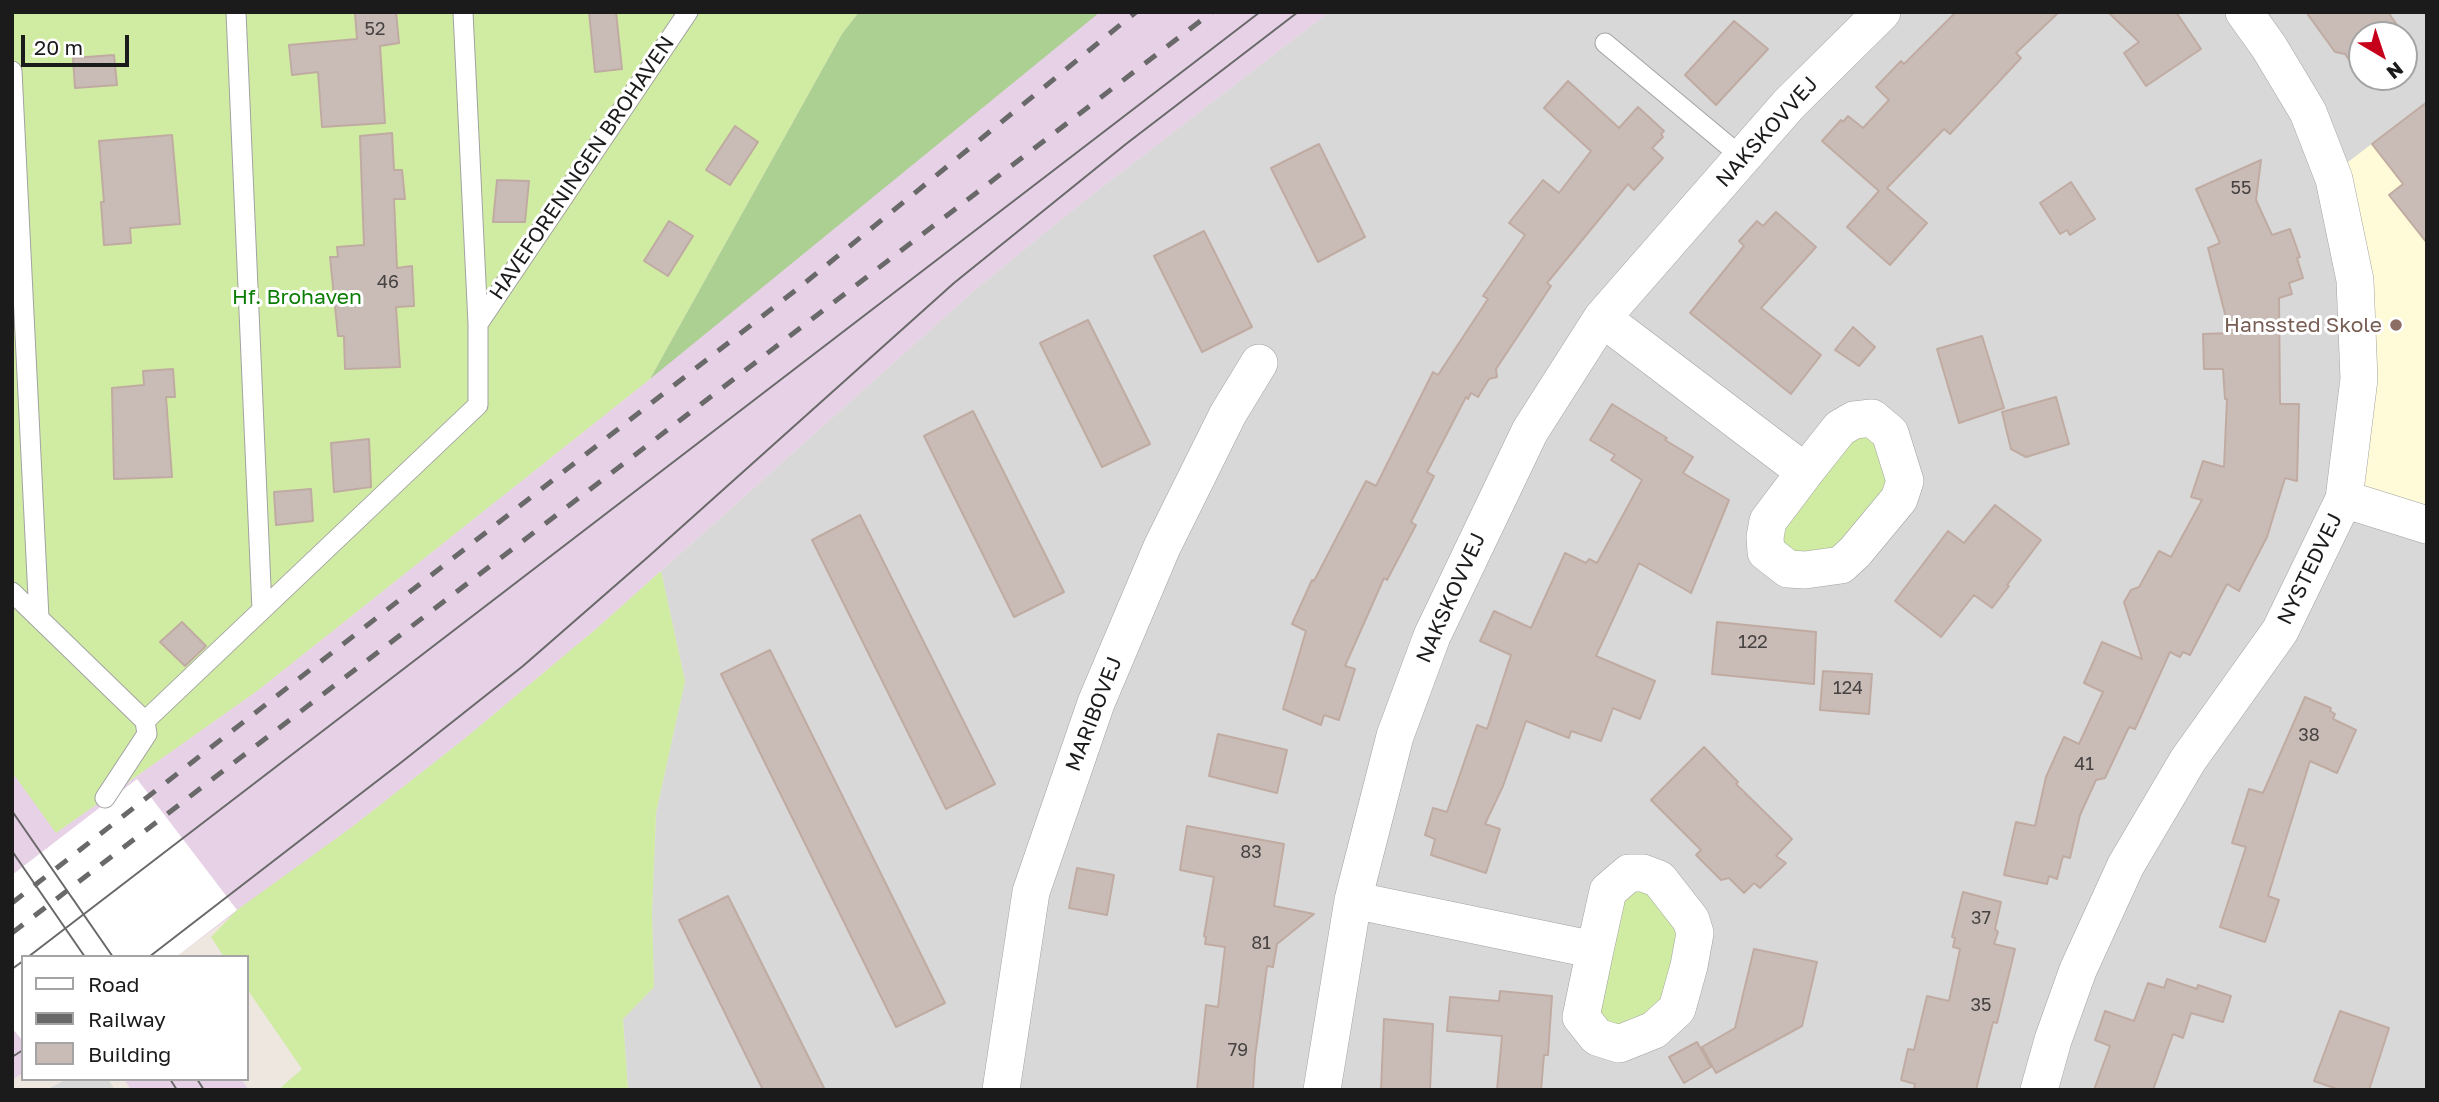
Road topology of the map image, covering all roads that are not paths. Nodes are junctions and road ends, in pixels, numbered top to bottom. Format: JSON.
{"nodes":[{"id":1,"x":236,"y":12,"type":"edge"},
{"id":2,"x":463,"y":12,"type":"edge"},
{"id":3,"x":688,"y":12,"type":"edge"},
{"id":4,"x":1882,"y":12,"type":"edge"},
{"id":5,"x":2244,"y":12,"type":"edge"},
{"id":6,"x":1605,"y":43,"type":"dead end"},
{"id":7,"x":12,"y":71,"type":"edge"},
{"id":8,"x":1743,"y":158,"type":"junction"},
{"id":9,"x":1602,"y":318,"type":"junction"},
{"id":10,"x":478,"y":324,"type":"junction"},
{"id":11,"x":1259,"y":363,"type":"dead end"},
{"id":12,"x":1805,"y":472,"type":"dead end"},
{"id":13,"x":2344,"y":499,"type":"junction"},
{"id":14,"x":2427,"y":525,"type":"edge"},
{"id":15,"x":12,"y":592,"type":"edge"},
{"id":16,"x":262,"y":610,"type":"junction"},
{"id":17,"x":39,"y":618,"type":"junction"},
{"id":18,"x":145,"y":721,"type":"junction"},
{"id":19,"x":104,"y":798,"type":"dead end"},
{"id":20,"x":1353,"y":900,"type":"junction"},
{"id":21,"x":1595,"y":950,"type":"dead end"},
{"id":22,"x":1001,"y":1090,"type":"edge"},
{"id":23,"x":1322,"y":1090,"type":"edge"},
{"id":24,"x":2039,"y":1090,"type":"edge"}],
"edges":[{"from":1,"to":16,"type":"lane"},
{"from":2,"to":10,"type":"lane","name":"HAVEFORENINGEN BROHAVEN"},
{"from":3,"to":10,"type":"lane","name":"HAVEFORENINGEN BROHAVEN"},
{"from":4,"to":8,"type":"street","name":"NAKSKOVVEJ"},
{"from":5,"to":13,"type":"street","name":"NYSTEDVEJ"},
{"from":6,"to":8,"type":"lane"},
{"from":7,"to":17,"type":"lane"},
{"from":8,"to":9,"type":"street","name":"NAKSKOVVEJ"},
{"from":9,"to":12,"type":"street"},
{"from":9,"to":20,"type":"street","name":"NAKSKOVVEJ"},
{"from":10,"to":16,"type":"lane","name":"HAVEFORENINGEN BROHAVEN"},
{"from":11,"to":22,"type":"street","name":"MARIBOVEJ"},
{"from":13,"to":14,"type":"street"},
{"from":13,"to":24,"type":"street","name":"NYSTEDVEJ"},
{"from":15,"to":17,"type":"lane"},
{"from":16,"to":18,"type":"lane","name":"HAVEFORENINGEN BROHAVEN"},
{"from":17,"to":18,"type":"lane"},
{"from":18,"to":19,"type":"lane","name":"HAVEFORENINGEN BROHAVEN"},
{"from":20,"to":21,"type":"street"},
{"from":20,"to":23,"type":"street","name":"NAKSKOVVEJ"}]}
